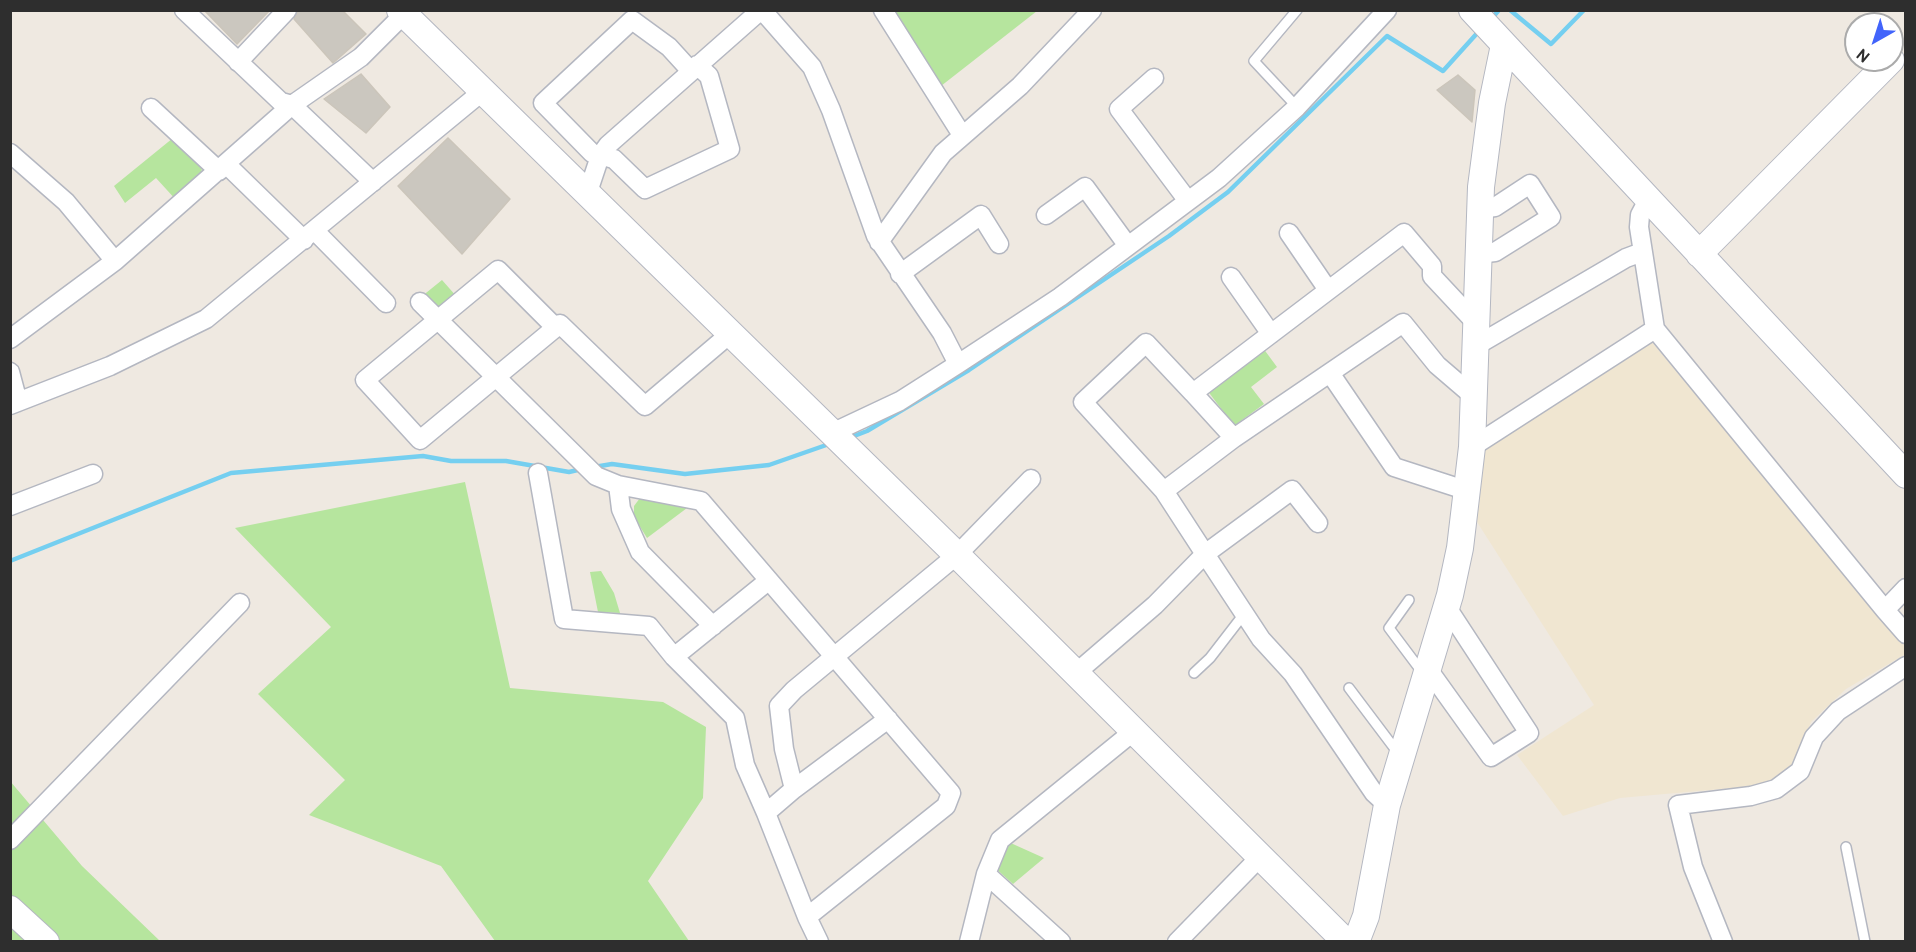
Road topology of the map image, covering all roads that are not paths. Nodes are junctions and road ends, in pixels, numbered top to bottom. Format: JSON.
{"nodes":[{"id":1,"x":184,"y":10,"type":"edge"},
{"id":2,"x":287,"y":10,"type":"edge"},
{"id":3,"x":761,"y":10,"type":"edge"},
{"id":4,"x":883,"y":10,"type":"edge"},
{"id":5,"x":1092,"y":10,"type":"edge"},
{"id":6,"x":1298,"y":10,"type":"edge"},
{"id":7,"x":1387,"y":10,"type":"edge"},
{"id":8,"x":1472,"y":10,"type":"edge"},
{"id":9,"x":404,"y":12,"type":"edge"},
{"id":10,"x":1504,"y":45,"type":"junction"},
{"id":11,"x":238,"y":62,"type":"junction"},
{"id":12,"x":694,"y":67,"type":"junction"},
{"id":13,"x":1880,"y":72,"type":"edge"},
{"id":14,"x":1154,"y":78,"type":"dead end"},
{"id":15,"x":483,"y":92,"type":"junction"},
{"id":16,"x":292,"y":105,"type":"junction"},
{"id":17,"x":1297,"y":107,"type":"junction"},
{"id":18,"x":151,"y":108,"type":"dead end"},
{"id":19,"x":962,"y":135,"type":"junction"},
{"id":20,"x":10,"y":153,"type":"edge"},
{"id":21,"x":600,"y":156,"type":"junction"},
{"id":22,"x":222,"y":168,"type":"junction"},
{"id":23,"x":373,"y":182,"type":"junction"},
{"id":24,"x":588,"y":192,"type":"junction"},
{"id":25,"x":1648,"y":200,"type":"junction"},
{"id":26,"x":1188,"y":201,"type":"junction"},
{"id":27,"x":1480,"y":209,"type":"junction"},
{"id":28,"x":1046,"y":215,"type":"dead end"},
{"id":29,"x":1289,"y":233,"type":"dead end"},
{"id":30,"x":310,"y":235,"type":"junction"},
{"id":31,"x":879,"y":242,"type":"junction"},
{"id":32,"x":999,"y":243,"type":"dead end"},
{"id":33,"x":1128,"y":246,"type":"junction"},
{"id":34,"x":1642,"y":252,"type":"junction"},
{"id":35,"x":1478,"y":254,"type":"junction"},
{"id":36,"x":1699,"y":254,"type":"junction"},
{"id":37,"x":115,"y":261,"type":"junction"},
{"id":38,"x":900,"y":274,"type":"junction"},
{"id":39,"x":1231,"y":277,"type":"dead end"},
{"id":40,"x":1328,"y":290,"type":"junction"},
{"id":41,"x":420,"y":302,"type":"dead end"},
{"id":42,"x":386,"y":303,"type":"dead end"},
{"id":43,"x":437,"y":319,"type":"junction"},
{"id":44,"x":1475,"y":322,"type":"junction"},
{"id":45,"x":554,"y":326,"type":"junction"},
{"id":46,"x":1655,"y":329,"type":"junction"},
{"id":47,"x":731,"y":333,"type":"junction"},
{"id":48,"x":1271,"y":334,"type":"junction"},
{"id":49,"x":10,"y":339,"type":"edge"},
{"id":50,"x":1474,"y":347,"type":"junction"},
{"id":51,"x":958,"y":364,"type":"junction"},
{"id":52,"x":10,"y":372,"type":"edge"},
{"id":53,"x":1330,"y":373,"type":"junction"},
{"id":54,"x":494,"y":377,"type":"junction"},
{"id":55,"x":1193,"y":393,"type":"junction"},
{"id":56,"x":1472,"y":395,"type":"junction"},
{"id":57,"x":14,"y":403,"type":"edge"},
{"id":58,"x":832,"y":433,"type":"junction"},
{"id":59,"x":1234,"y":438,"type":"junction"},
{"id":60,"x":1472,"y":447,"type":"junction"},
{"id":61,"x":538,"y":473,"type":"dead end"},
{"id":62,"x":93,"y":474,"type":"dead end"},
{"id":63,"x":1905,"y":475,"type":"edge"},
{"id":64,"x":1031,"y":479,"type":"dead end"},
{"id":65,"x":618,"y":485,"type":"junction"},
{"id":66,"x":1164,"y":491,"type":"junction"},
{"id":67,"x":1467,"y":491,"type":"junction"},
{"id":68,"x":10,"y":506,"type":"edge"},
{"id":69,"x":1318,"y":523,"type":"dead end"},
{"id":70,"x":1205,"y":554,"type":"junction"},
{"id":71,"x":957,"y":555,"type":"junction"},
{"id":72,"x":768,"y":580,"type":"junction"},
{"id":73,"x":1905,"y":588,"type":"edge"},
{"id":74,"x":1409,"y":600,"type":"dead end"},
{"id":75,"x":240,"y":603,"type":"dead end"},
{"id":76,"x":1446,"y":606,"type":"junction"},
{"id":77,"x":1885,"y":610,"type":"junction"},
{"id":78,"x":1244,"y":614,"type":"junction"},
{"id":79,"x":713,"y":626,"type":"junction"},
{"id":80,"x":1905,"y":634,"type":"edge"},
{"id":81,"x":675,"y":657,"type":"junction"},
{"id":82,"x":835,"y":659,"type":"junction"},
{"id":83,"x":1905,"y":666,"type":"edge"},
{"id":84,"x":1076,"y":673,"type":"junction"},
{"id":85,"x":1194,"y":673,"type":"dead end"},
{"id":86,"x":1426,"y":673,"type":"junction"},
{"id":87,"x":1349,"y":688,"type":"dead end"},
{"id":88,"x":888,"y":719,"type":"junction"},
{"id":89,"x":1134,"y":731,"type":"junction"},
{"id":90,"x":1401,"y":758,"type":"junction"},
{"id":91,"x":794,"y":789,"type":"junction"},
{"id":92,"x":1387,"y":805,"type":"junction"},
{"id":93,"x":766,"y":813,"type":"junction"},
{"id":94,"x":10,"y":840,"type":"edge"},
{"id":95,"x":1846,"y":847,"type":"dead end"},
{"id":96,"x":1260,"y":857,"type":"junction"},
{"id":97,"x":986,"y":874,"type":"junction"},
{"id":98,"x":10,"y":909,"type":"edge"},
{"id":99,"x":807,"y":917,"type":"junction"},
{"id":100,"x":46,"y":942,"type":"edge"},
{"id":101,"x":819,"y":942,"type":"edge"},
{"id":102,"x":969,"y":942,"type":"edge"},
{"id":103,"x":1060,"y":942,"type":"edge"},
{"id":104,"x":1177,"y":942,"type":"edge"},
{"id":105,"x":1346,"y":942,"type":"edge"},
{"id":106,"x":1356,"y":942,"type":"edge"},
{"id":107,"x":1723,"y":942,"type":"edge"},
{"id":108,"x":1865,"y":942,"type":"edge"}],
"edges":[{"from":1,"to":11,"type":"street"},
{"from":2,"to":11,"type":"street"},
{"from":3,"to":12,"type":"street"},
{"from":3,"to":31,"type":"street"},
{"from":4,"to":19,"type":"street"},
{"from":5,"to":19,"type":"street"},
{"from":6,"to":17,"type":"lane"},
{"from":7,"to":17,"type":"street"},
{"from":8,"to":10,"type":"street"},
{"from":9,"to":15,"type":"street"},
{"from":9,"to":16,"type":"street"},
{"from":10,"to":25,"type":"street"},
{"from":10,"to":27,"type":"street"},
{"from":11,"to":16,"type":"street"},
{"from":12,"to":21,"type":"street"},
{"from":12,"to":21,"type":"street"},
{"from":12,"to":21,"type":"street"},
{"from":13,"to":36,"type":"street"},
{"from":14,"to":26,"type":"street"},
{"from":15,"to":23,"type":"street"},
{"from":15,"to":24,"type":"street"},
{"from":16,"to":22,"type":"street"},
{"from":16,"to":23,"type":"street"},
{"from":17,"to":26,"type":"street"},
{"from":18,"to":22,"type":"street"},
{"from":19,"to":31,"type":"street"},
{"from":20,"to":37,"type":"street"},
{"from":21,"to":24,"type":"street"},
{"from":22,"to":30,"type":"street"},
{"from":22,"to":37,"type":"street"},
{"from":23,"to":30,"type":"street"},
{"from":24,"to":47,"type":"street"},
{"from":25,"to":34,"type":"street"},
{"from":25,"to":36,"type":"street"},
{"from":26,"to":33,"type":"street"},
{"from":27,"to":35,"type":"street"},
{"from":27,"to":35,"type":"street"},
{"from":28,"to":33,"type":"street"},
{"from":29,"to":40,"type":"street"},
{"from":30,"to":42,"type":"street"},
{"from":30,"to":57,"type":"street"},
{"from":31,"to":38,"type":"street"},
{"from":32,"to":38,"type":"street"},
{"from":33,"to":51,"type":"street"},
{"from":34,"to":46,"type":"street"},
{"from":34,"to":50,"type":"street"},
{"from":35,"to":44,"type":"street"},
{"from":36,"to":63,"type":"street"},
{"from":37,"to":49,"type":"street"},
{"from":38,"to":51,"type":"street"},
{"from":39,"to":48,"type":"street"},
{"from":40,"to":44,"type":"street"},
{"from":40,"to":48,"type":"street"},
{"from":41,"to":43,"type":"street"},
{"from":43,"to":45,"type":"street"},
{"from":43,"to":54,"type":"street"},
{"from":43,"to":54,"type":"street"},
{"from":44,"to":50,"type":"street"},
{"from":45,"to":47,"type":"street"},
{"from":45,"to":54,"type":"street"},
{"from":46,"to":60,"type":"street"},
{"from":46,"to":77,"type":"street"},
{"from":47,"to":58,"type":"street"},
{"from":48,"to":55,"type":"street"},
{"from":50,"to":56,"type":"street"},
{"from":51,"to":58,"type":"street"},
{"from":52,"to":57,"type":"street"},
{"from":53,"to":56,"type":"street"},
{"from":53,"to":59,"type":"street"},
{"from":53,"to":67,"type":"street"},
{"from":54,"to":65,"type":"street"},
{"from":55,"to":59,"type":"street"},
{"from":55,"to":66,"type":"street"},
{"from":56,"to":60,"type":"street"},
{"from":58,"to":71,"type":"street"},
{"from":59,"to":66,"type":"street"},
{"from":60,"to":67,"type":"street"},
{"from":61,"to":81,"type":"street"},
{"from":62,"to":68,"type":"street"},
{"from":64,"to":71,"type":"street"},
{"from":65,"to":72,"type":"street"},
{"from":65,"to":79,"type":"street"},
{"from":66,"to":70,"type":"street"},
{"from":67,"to":76,"type":"street"},
{"from":69,"to":70,"type":"street"},
{"from":70,"to":78,"type":"street"},
{"from":70,"to":84,"type":"street"},
{"from":71,"to":82,"type":"street"},
{"from":71,"to":84,"type":"street"},
{"from":72,"to":79,"type":"street"},
{"from":72,"to":82,"type":"street"},
{"from":73,"to":77,"type":"street"},
{"from":74,"to":86,"type":"lane"},
{"from":75,"to":94,"type":"street"},
{"from":76,"to":86,"type":"street"},
{"from":76,"to":86,"type":"street"},
{"from":77,"to":80,"type":"street"},
{"from":78,"to":85,"type":"lane"},
{"from":78,"to":92,"type":"street"},
{"from":79,"to":81,"type":"street"},
{"from":81,"to":93,"type":"street"},
{"from":82,"to":88,"type":"street"},
{"from":82,"to":91,"type":"street"},
{"from":83,"to":107,"type":"street"},
{"from":84,"to":89,"type":"street"},
{"from":86,"to":90,"type":"street"},
{"from":87,"to":90,"type":"lane"},
{"from":88,"to":91,"type":"street"},
{"from":88,"to":99,"type":"street"},
{"from":89,"to":96,"type":"street"},
{"from":89,"to":97,"type":"street"},
{"from":90,"to":92,"type":"street"},
{"from":91,"to":93,"type":"street"},
{"from":92,"to":106,"type":"street"},
{"from":93,"to":99,"type":"street"},
{"from":95,"to":108,"type":"lane"},
{"from":96,"to":104,"type":"street"},
{"from":96,"to":105,"type":"street"},
{"from":97,"to":102,"type":"street"},
{"from":97,"to":103,"type":"street"},
{"from":98,"to":100,"type":"street"},
{"from":99,"to":101,"type":"street"}]}
